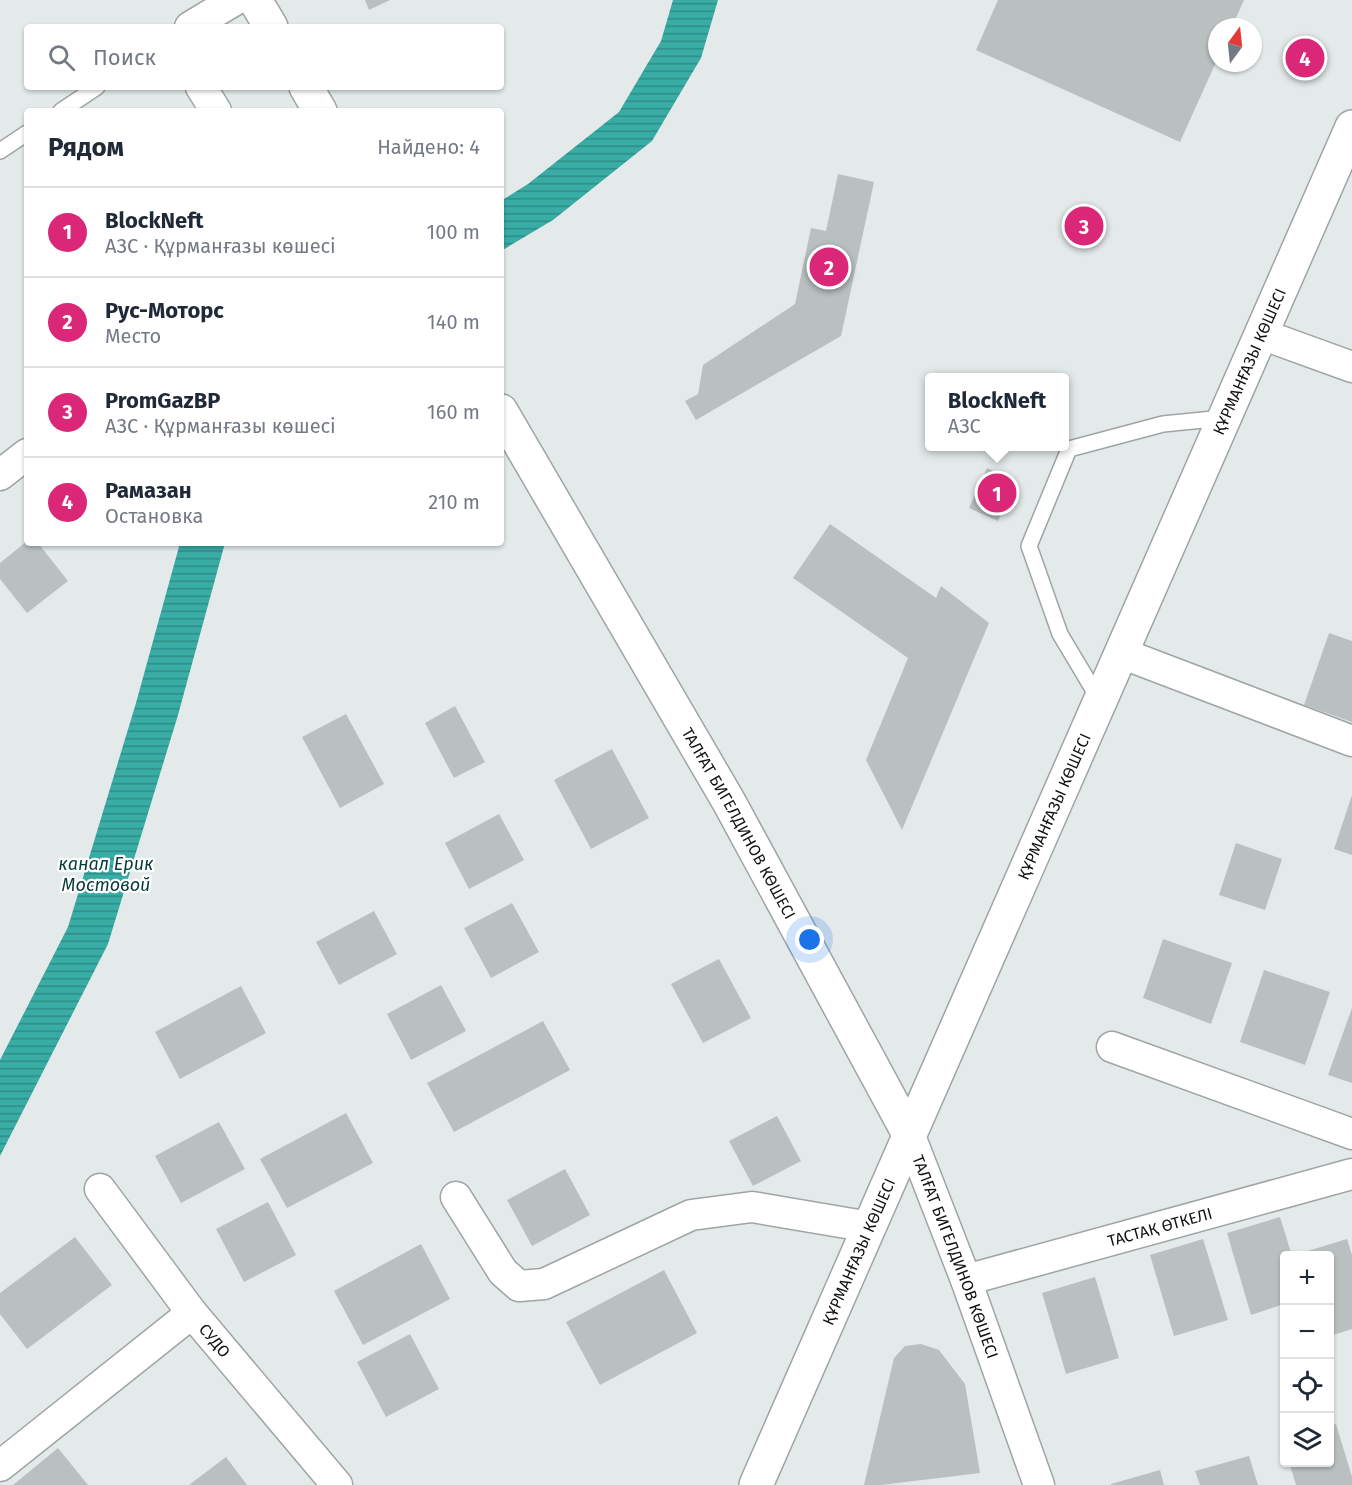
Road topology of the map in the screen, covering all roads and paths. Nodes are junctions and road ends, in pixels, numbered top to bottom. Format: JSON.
{"nodes":[{"id":1,"x":235,"y":0,"type":"edge"},
{"id":2,"x":255,"y":0,"type":"edge"},
{"id":3,"x":195,"y":24,"type":"edge"},
{"id":4,"x":269,"y":24,"type":"edge"},
{"id":5,"x":92,"y":90,"type":"edge"},
{"id":6,"x":203,"y":90,"type":"edge"},
{"id":7,"x":308,"y":90,"type":"edge"},
{"id":8,"x":66,"y":108,"type":"edge"},
{"id":9,"x":214,"y":108,"type":"edge"},
{"id":10,"x":318,"y":108,"type":"edge"},
{"id":11,"x":1352,"y":127,"type":"edge"},
{"id":12,"x":24,"y":135,"type":"edge"},
{"id":13,"x":0,"y":151,"type":"edge"},
{"id":14,"x":1261,"y":334,"type":"junction"},
{"id":15,"x":1352,"y":367,"type":"edge"},
{"id":16,"x":504,"y":416,"type":"edge"},
{"id":17,"x":1223,"y":418,"type":"junction"},
{"id":18,"x":1069,"y":449,"type":"edge"},
{"id":19,"x":1068,"y":451,"type":"edge"},
{"id":20,"x":24,"y":456,"type":"edge"},
{"id":21,"x":0,"y":475,"type":"edge"},
{"id":22,"x":1121,"y":654,"type":"junction"},
{"id":23,"x":1100,"y":700,"type":"junction"},
{"id":24,"x":1352,"y":741,"type":"edge"},
{"id":25,"x":1112,"y":1047,"type":"dead end"},
{"id":26,"x":1352,"y":1134,"type":"edge"},
{"id":27,"x":910,"y":1136,"type":"junction"},
{"id":28,"x":1352,"y":1173,"type":"edge"},
{"id":29,"x":100,"y":1189,"type":"dead end"},
{"id":30,"x":456,"y":1197,"type":"dead end"},
{"id":31,"x":870,"y":1227,"type":"junction"},
{"id":32,"x":966,"y":1280,"type":"junction"},
{"id":33,"x":192,"y":1313,"type":"junction"},
{"id":34,"x":0,"y":1466,"type":"edge"},
{"id":35,"x":337,"y":1485,"type":"edge"},
{"id":36,"x":756,"y":1485,"type":"edge"},
{"id":37,"x":1039,"y":1485,"type":"edge"}],
"edges":[{"from":1,"to":3,"type":"street"},
{"from":2,"to":4,"type":"main road"},
{"from":5,"to":8,"type":"lane"},
{"from":6,"to":9,"type":"street"},
{"from":7,"to":10,"type":"main road"},
{"from":11,"to":14,"type":"main road","name":"ҚҰРМАНҒАЗЫ КӨШЕСІ"},
{"from":12,"to":13,"type":"lane"},
{"from":14,"to":15,"type":"street"},
{"from":14,"to":17,"type":"main road","name":"ҚҰРМАНҒАЗЫ КӨШЕСІ"},
{"from":16,"to":27,"type":"main road","name":"ТАЛҒАТ БИГЕЛДИНОВ КӨШЕСІ"},
{"from":17,"to":18,"type":"lane"},
{"from":17,"to":22,"type":"main road","name":"ҚҰРМАНҒАЗЫ КӨШЕСІ"},
{"from":19,"to":23,"type":"lane"},
{"from":20,"to":21,"type":"street"},
{"from":22,"to":23,"type":"main road","name":"ҚҰРМАНҒАЗЫ КӨШЕСІ"},
{"from":22,"to":24,"type":"street"},
{"from":23,"to":27,"type":"main road","name":"ҚҰРМАНҒАЗЫ КӨШЕСІ"},
{"from":25,"to":26,"type":"street"},
{"from":27,"to":31,"type":"main road","name":"ҚҰРМАНҒАЗЫ КӨШЕСІ"},
{"from":27,"to":32,"type":"street","name":"ТАЛҒАТ БИГЕЛДИНОВ КӨШЕСІ"},
{"from":28,"to":32,"type":"street","name":"ТАСТАҚ ӨТКЕЛІ"},
{"from":29,"to":33,"type":"street","name":"СУДО"},
{"from":30,"to":31,"type":"street"},
{"from":31,"to":36,"type":"main road","name":"ҚҰРМАНҒАЗЫ КӨШЕСІ"},
{"from":32,"to":37,"type":"street","name":"ТАЛҒАТ БИГЕЛДИНОВ КӨШЕСІ"},
{"from":33,"to":34,"type":"street"},
{"from":33,"to":35,"type":"street","name":"СУДО"}]}
